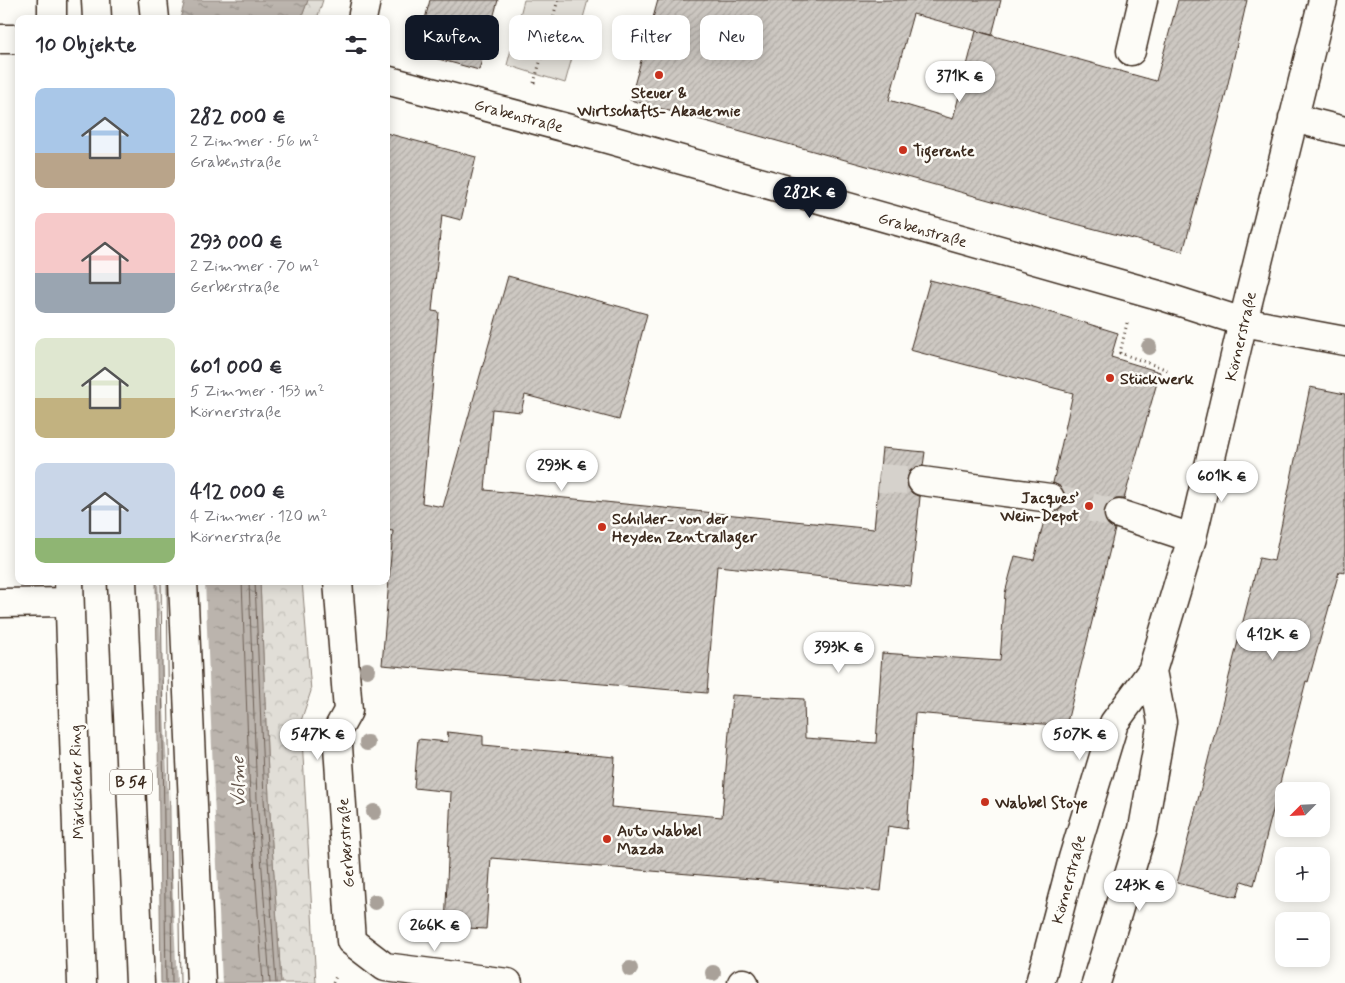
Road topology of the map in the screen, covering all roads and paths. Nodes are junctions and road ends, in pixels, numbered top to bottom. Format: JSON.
{"nodes":[{"id":1,"x":52,"y":0,"type":"edge"},
{"id":2,"x":96,"y":0,"type":"edge"},
{"id":3,"x":153,"y":0,"type":"edge"},
{"id":4,"x":366,"y":0,"type":"edge"},
{"id":5,"x":558,"y":0,"type":"edge"},
{"id":6,"x":1143,"y":0,"type":"edge"},
{"id":7,"x":1323,"y":0,"type":"edge"},
{"id":8,"x":52,"y":15,"type":"edge"},
{"id":9,"x":97,"y":15,"type":"edge"},
{"id":10,"x":155,"y":15,"type":"edge"},
{"id":11,"x":363,"y":15,"type":"edge"},
{"id":12,"x":0,"y":39,"type":"edge"},
{"id":13,"x":15,"y":39,"type":"edge"},
{"id":14,"x":1131,"y":51,"type":"dead end"},
{"id":15,"x":390,"y":81,"type":"edge"},
{"id":16,"x":534,"y":83,"type":"dead end"},
{"id":17,"x":1293,"y":118,"type":"junction"},
{"id":18,"x":1345,"y":132,"type":"edge"},
{"id":19,"x":1243,"y":322,"type":"junction"},
{"id":20,"x":1127,"y":323,"type":"dead end"},
{"id":21,"x":1345,"y":341,"type":"edge"},
{"id":22,"x":1168,"y":370,"type":"dead end"},
{"id":23,"x":922,"y":481,"type":"tunnel mouth"},
{"id":24,"x":1050,"y":498,"type":"tunnel mouth"},
{"id":25,"x":1119,"y":514,"type":"tunnel mouth"},
{"id":26,"x":1192,"y":538,"type":"junction"},
{"id":27,"x":122,"y":585,"type":"edge"},
{"id":28,"x":183,"y":585,"type":"edge"},
{"id":29,"x":338,"y":585,"type":"edge"},
{"id":30,"x":69,"y":592,"type":"edge"},
{"id":31,"x":0,"y":603,"type":"edge"},
{"id":32,"x":1152,"y":671,"type":"junction"},
{"id":33,"x":82,"y":983,"type":"edge"},
{"id":34,"x":140,"y":983,"type":"edge"},
{"id":35,"x":201,"y":983,"type":"edge"},
{"id":36,"x":508,"y":983,"type":"edge"},
{"id":37,"x":1040,"y":983,"type":"edge"},
{"id":38,"x":1096,"y":983,"type":"edge"}],
"edges":[{"from":1,"to":8,"type":"street"},
{"from":2,"to":9,"type":"street"},
{"from":3,"to":10,"type":"street"},
{"from":4,"to":11,"type":"street"},
{"from":5,"to":16,"type":"path"},
{"from":6,"to":14,"type":"street"},
{"from":7,"to":17,"type":"street","name":"Körnerstraße"},
{"from":12,"to":13,"type":"street"},
{"from":15,"to":19,"type":"street","name":"Grabenstraße"},
{"from":17,"to":18,"type":"street"},
{"from":17,"to":19,"type":"street","name":"Körnerstraße"},
{"from":19,"to":21,"type":"street","name":"Grabenstraße"},
{"from":19,"to":26,"type":"street","name":"Körnerstraße"},
{"from":20,"to":22,"type":"path"},
{"from":23,"to":24,"type":"street"},
{"from":25,"to":26,"type":"street"},
{"from":26,"to":32,"type":"street","name":"Körnerstraße"},
{"from":27,"to":34,"type":"street","number":"B 54"},
{"from":28,"to":35,"type":"street"},
{"from":29,"to":36,"type":"street","name":"Gerberstraße"},
{"from":30,"to":31,"type":"street"},
{"from":30,"to":33,"type":"street","name":"Märkischer Ring"},
{"from":32,"to":37,"type":"street","name":"Körnerstraße"},
{"from":32,"to":38,"type":"street","name":"Körnerstraße"}]}
